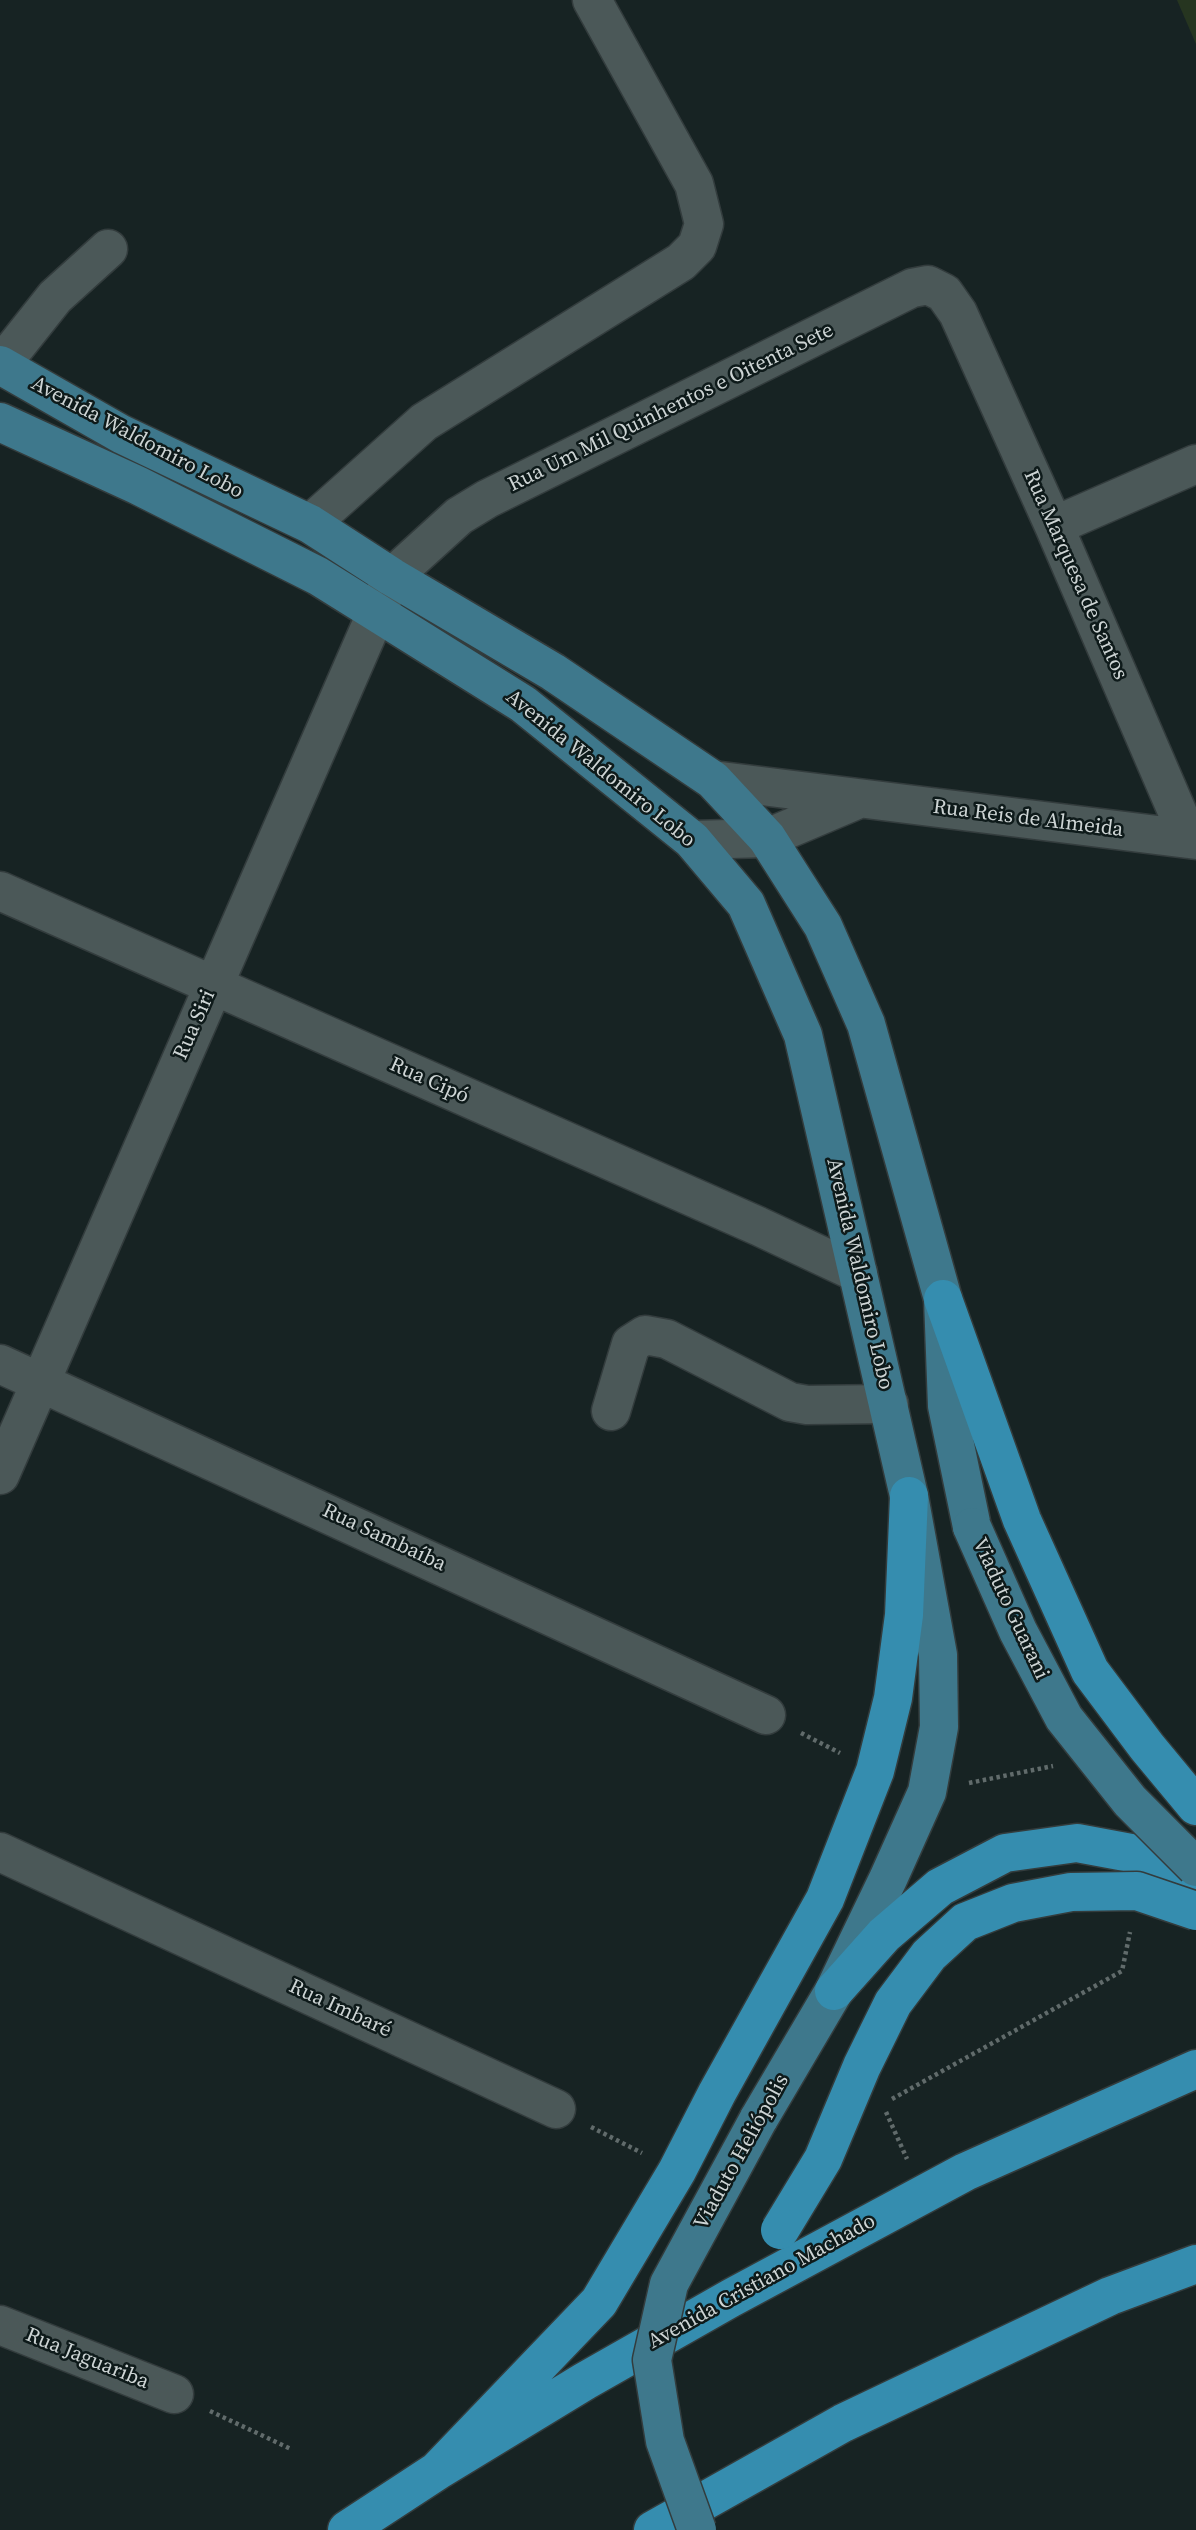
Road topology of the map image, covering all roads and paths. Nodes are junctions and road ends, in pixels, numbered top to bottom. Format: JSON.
{"nodes":[{"id":1,"x":592,"y":0,"type":"edge"},
{"id":2,"x":108,"y":249,"type":"dead end"},
{"id":3,"x":958,"y":313,"type":"joint"},
{"id":4,"x":0,"y":365,"type":"edge"},
{"id":5,"x":0,"y":422,"type":"edge"},
{"id":6,"x":1196,"y":464,"type":"edge"},
{"id":7,"x":310,"y":524,"type":"junction"},
{"id":8,"x":1054,"y":526,"type":"junction"},
{"id":9,"x":392,"y":577,"type":"junction"},
{"id":10,"x":375,"y":612,"type":"junction"},
{"id":11,"x":713,"y":779,"type":"junction"},
{"id":12,"x":861,"y":798,"type":"junction"},
{"id":13,"x":767,"y":838,"type":"junction"},
{"id":14,"x":1192,"y":839,"type":"edge"},
{"id":15,"x":692,"y":840,"type":"junction"},
{"id":16,"x":0,"y":891,"type":"edge"},
{"id":17,"x":212,"y":986,"type":"junction"},
{"id":18,"x":858,"y":1273,"type":"junction"},
{"id":19,"x":943,"y":1299,"type":"junction"},
{"id":20,"x":0,"y":1364,"type":"edge"},
{"id":21,"x":40,"y":1382,"type":"junction"},
{"id":22,"x":890,"y":1404,"type":"junction"},
{"id":23,"x":611,"y":1411,"type":"dead end"},
{"id":24,"x":0,"y":1475,"type":"edge"},
{"id":25,"x":909,"y":1496,"type":"junction"},
{"id":26,"x":766,"y":1715,"type":"dead end"},
{"id":27,"x":927,"y":1792,"type":"joint"},
{"id":28,"x":1196,"y":1806,"type":"edge"},
{"id":29,"x":0,"y":1852,"type":"edge"},
{"id":30,"x":1196,"y":1870,"type":"edge"},
{"id":31,"x":1196,"y":1911,"type":"edge"},
{"id":32,"x":834,"y":1991,"type":"junction"},
{"id":33,"x":1196,"y":2069,"type":"edge"},
{"id":34,"x":556,"y":2109,"type":"joint"},
{"id":35,"x":677,"y":2171,"type":"junction"},
{"id":36,"x":1196,"y":2264,"type":"edge"},
{"id":37,"x":731,"y":2298,"type":"junction"},
{"id":38,"x":0,"y":2325,"type":"edge"},
{"id":39,"x":174,"y":2394,"type":"joint"},
{"id":40,"x":290,"y":2449,"type":"dead end"},
{"id":41,"x":437,"y":2471,"type":"junction"},
{"id":42,"x":347,"y":2530,"type":"edge"},
{"id":43,"x":653,"y":2530,"type":"edge"},
{"id":44,"x":697,"y":2530,"type":"edge"}],
"edges":[{"from":1,"to":7,"type":"street"},
{"from":2,"to":4,"type":"street"},
{"from":3,"to":8,"type":"street","name":"Rua Marquesa de Santos"},
{"from":3,"to":9,"type":"street","name":"Rua Um Mil Quinhentos e Oitenta Sete"},
{"from":4,"to":7,"type":"main road","name":"Avenida Waldomiro Lobo"},
{"from":5,"to":10,"type":"main road","name":"Avenida Waldomiro Lobo"},
{"from":6,"to":8,"type":"street"},
{"from":7,"to":9,"type":"main road","name":"Avenida Waldomiro Lobo"},
{"from":8,"to":14,"type":"street","name":"Rua Marquesa de Santos"},
{"from":9,"to":10,"type":"street","name":"Rua Siri"},
{"from":9,"to":11,"type":"main road","name":"Avenida Waldomiro Lobo"},
{"from":10,"to":15,"type":"main road","name":"Avenida Waldomiro Lobo"},
{"from":10,"to":17,"type":"street","name":"Rua Siri"},
{"from":11,"to":12,"type":"street","name":"Rua Reis de Almeida"},
{"from":11,"to":13,"type":"main road","name":"Avenida Waldomiro Lobo"},
{"from":12,"to":13,"type":"street"},
{"from":12,"to":14,"type":"street","name":"Rua Reis de Almeida"},
{"from":13,"to":15,"type":"street"},
{"from":13,"to":19,"type":"main road","name":"Avenida Waldomiro Lobo"},
{"from":15,"to":18,"type":"main road","name":"Avenida Waldomiro Lobo"},
{"from":16,"to":17,"type":"street","name":"Rua Cipó"},
{"from":17,"to":18,"type":"street","name":"Rua Cipó"},
{"from":17,"to":21,"type":"street","name":"Rua Siri"},
{"from":18,"to":22,"type":"main road","name":"Avenida Waldomiro Lobo"},
{"from":19,"to":28,"type":"highway"},
{"from":19,"to":30,"type":"main road","name":"Viaduto Guarani","bridge":true},
{"from":20,"to":21,"type":"street","name":"Rua Sambaíba"},
{"from":21,"to":24,"type":"street","name":"Rua Siri"},
{"from":21,"to":26,"type":"street","name":"Rua Sambaíba"},
{"from":22,"to":23,"type":"street"},
{"from":22,"to":25,"type":"main road","name":"Avenida Waldomiro Lobo"},
{"from":25,"to":27,"type":"main road","name":"Avenida Waldomiro Lobo"},
{"from":25,"to":35,"type":"highway"},
{"from":27,"to":32,"type":"main road","name":"Viaduto Heliópolis"},
{"from":29,"to":34,"type":"street","name":"Rua Imbaré"},
{"from":30,"to":32,"type":"highway"},
{"from":31,"to":37,"type":"highway","bridge":true},
{"from":32,"to":44,"type":"main road","name":"Viaduto Heliópolis","bridge":true},
{"from":33,"to":37,"type":"highway","name":"Avenida Cristiano Machado"},
{"from":34,"to":35,"type":"path"},
{"from":35,"to":41,"type":"highway"},
{"from":36,"to":43,"type":"highway"},
{"from":37,"to":41,"type":"highway","name":"Avenida Cristiano Machado"},
{"from":38,"to":39,"type":"street","name":"Rua Jaguariba"},
{"from":39,"to":40,"type":"path"},
{"from":41,"to":42,"type":"highway","name":"Avenida Cristiano Machado"}]}
